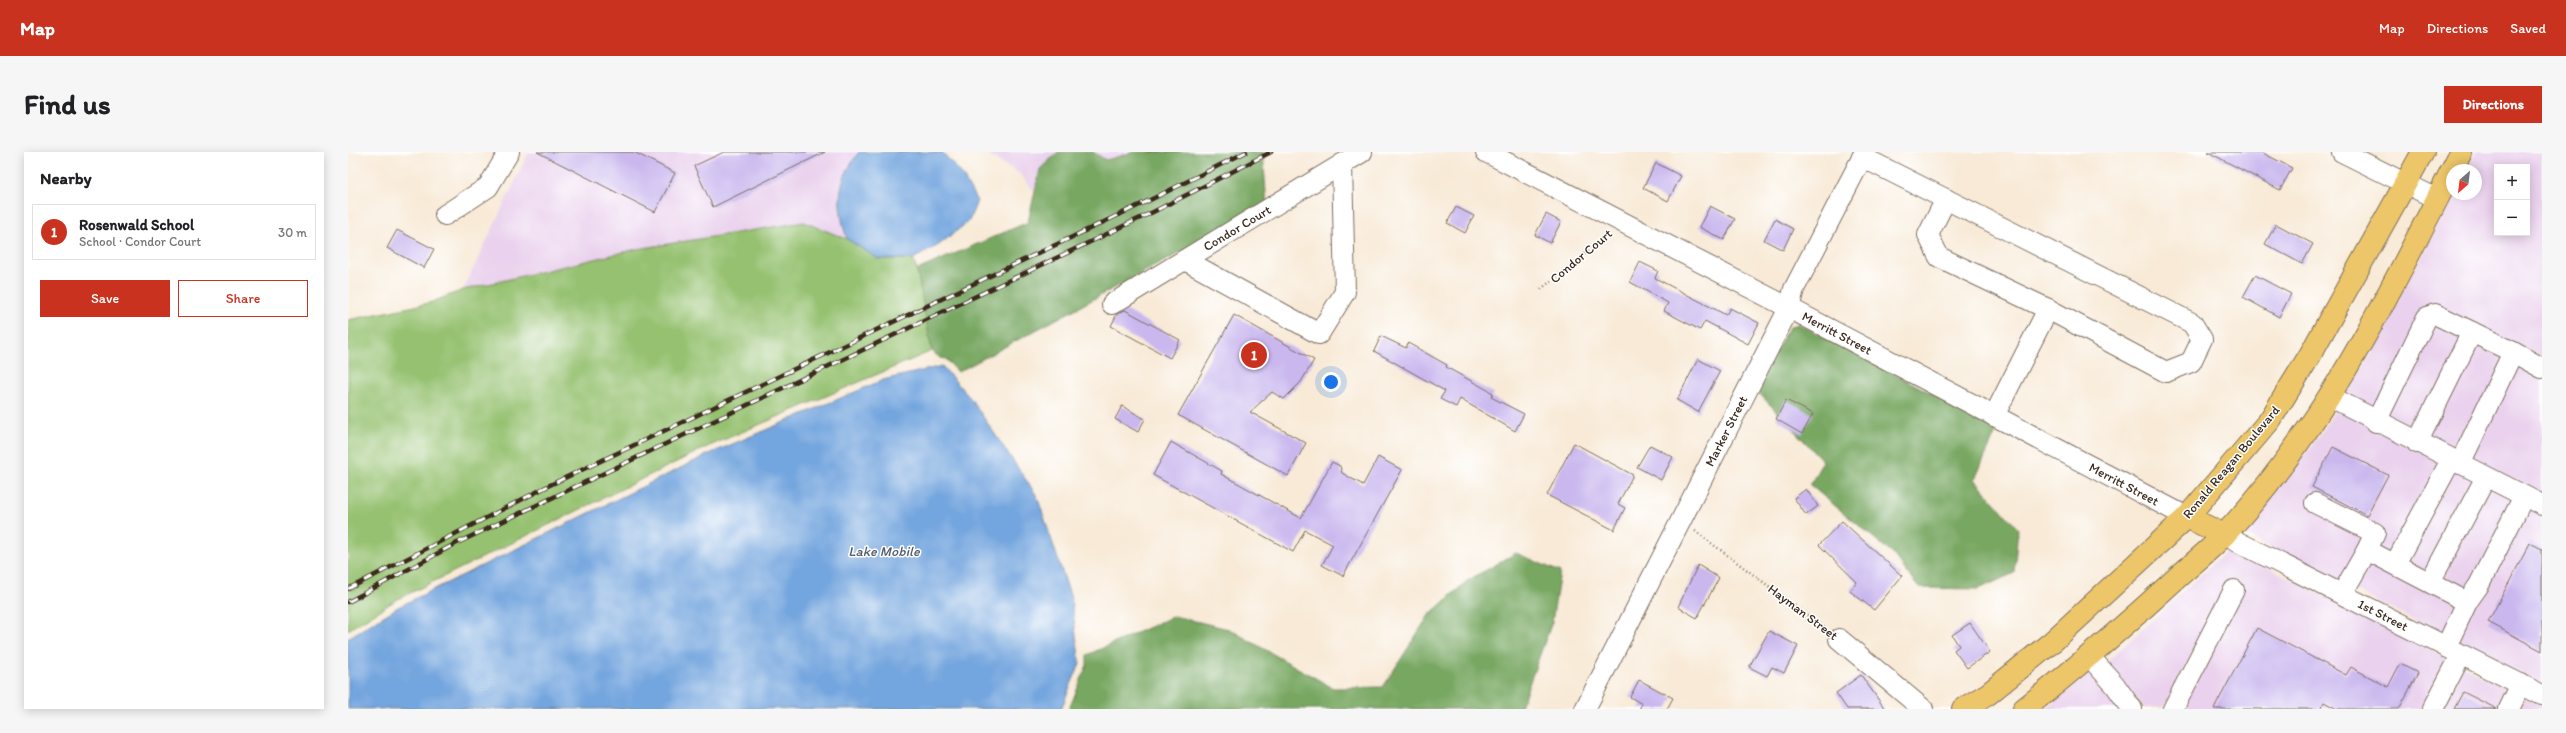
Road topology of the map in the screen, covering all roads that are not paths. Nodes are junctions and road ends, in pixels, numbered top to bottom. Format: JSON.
{"nodes":[{"id":1,"x":509,"y":152,"type":"edge"},
{"id":2,"x":1362,"y":152,"type":"edge"},
{"id":3,"x":1486,"y":152,"type":"edge"},
{"id":4,"x":2342,"y":152,"type":"edge"},
{"id":5,"x":2423,"y":152,"type":"edge"},
{"id":6,"x":2461,"y":152,"type":"edge"},
{"id":7,"x":1864,"y":154,"type":"edge"},
{"id":8,"x":1342,"y":164,"type":"junction"},
{"id":9,"x":2406,"y":184,"type":"junction"},
{"id":10,"x":1946,"y":199,"type":"junction"},
{"id":11,"x":2437,"y":199,"type":"junction"},
{"id":12,"x":445,"y":215,"type":"dead end"},
{"id":13,"x":1184,"y":260,"type":"junction"},
{"id":14,"x":1112,"y":304,"type":"dead end"},
{"id":15,"x":1789,"y":308,"type":"junction"},
{"id":16,"x":2048,"y":309,"type":"junction"},
{"id":17,"x":2472,"y":332,"type":"junction"},
{"id":18,"x":2513,"y":352,"type":"junction"},
{"id":19,"x":2542,"y":368,"type":"edge"},
{"id":20,"x":2329,"y":396,"type":"junction"},
{"id":21,"x":1994,"y":416,"type":"junction"},
{"id":22,"x":2376,"y":422,"type":"junction"},
{"id":23,"x":2417,"y":443,"type":"junction"},
{"id":24,"x":2455,"y":462,"type":"junction"},
{"id":25,"x":2486,"y":477,"type":"junction"},
{"id":26,"x":2524,"y":496,"type":"junction"},
{"id":27,"x":2315,"y":503,"type":"dead end"},
{"id":28,"x":2542,"y":505,"type":"edge"},
{"id":29,"x":2187,"y":517,"type":"junction"},
{"id":30,"x":2224,"y":535,"type":"junction"},
{"id":31,"x":2367,"y":550,"type":"junction"},
{"id":32,"x":2395,"y":564,"type":"junction"},
{"id":33,"x":2430,"y":582,"type":"junction"},
{"id":34,"x":2234,"y":590,"type":"dead end"},
{"id":35,"x":2342,"y":594,"type":"junction"},
{"id":36,"x":2467,"y":602,"type":"junction"},
{"id":37,"x":1839,"y":639,"type":"road end"},
{"id":38,"x":2453,"y":651,"type":"junction"},
{"id":39,"x":2090,"y":657,"type":"junction"},
{"id":40,"x":2521,"y":684,"type":"junction"},
{"id":41,"x":2542,"y":695,"type":"edge"},
{"id":42,"x":1585,"y":709,"type":"edge"},
{"id":43,"x":1923,"y":709,"type":"edge"},
{"id":44,"x":1962,"y":709,"type":"edge"},
{"id":45,"x":2024,"y":709,"type":"edge"},
{"id":46,"x":2132,"y":709,"type":"edge"},
{"id":47,"x":2173,"y":709,"type":"edge"},
{"id":48,"x":2433,"y":709,"type":"edge"},
{"id":49,"x":2509,"y":709,"type":"edge"}],
"edges":[{"from":1,"to":12,"type":"street"},
{"from":2,"to":8,"type":"street","name":"Condor Court"},
{"from":3,"to":15,"type":"street","name":"Merritt Street"},
{"from":4,"to":9,"type":"street"},
{"from":5,"to":9,"type":"main road","name":"Ronald Reagan Boulevard"},
{"from":6,"to":11,"type":"main road"},
{"from":7,"to":10,"type":"street"},
{"from":7,"to":15,"type":"street","name":"Marker Street"},
{"from":8,"to":13,"type":"street","name":"Condor Court"},
{"from":8,"to":13,"type":"street"},
{"from":9,"to":11,"type":"street"},
{"from":9,"to":29,"type":"main road","name":"Ronald Reagan Boulevard"},
{"from":10,"to":16,"type":"street"},
{"from":10,"to":16,"type":"street"},
{"from":11,"to":20,"type":"main road"},
{"from":13,"to":14,"type":"street","name":"Condor Court"},
{"from":15,"to":21,"type":"street","name":"Merritt Street"},
{"from":15,"to":42,"type":"street","name":"Marker Street"},
{"from":16,"to":21,"type":"street"},
{"from":17,"to":18,"type":"street"},
{"from":17,"to":22,"type":"street"},
{"from":17,"to":23,"type":"street"},
{"from":18,"to":19,"type":"street"},
{"from":18,"to":24,"type":"street"},
{"from":20,"to":22,"type":"street"},
{"from":20,"to":30,"type":"main road"},
{"from":21,"to":29,"type":"street","name":"Merritt Street"},
{"from":22,"to":23,"type":"street"},
{"from":23,"to":24,"type":"street"},
{"from":24,"to":25,"type":"street"},
{"from":24,"to":32,"type":"street"},
{"from":25,"to":26,"type":"street"},
{"from":25,"to":33,"type":"street"},
{"from":26,"to":28,"type":"street"},
{"from":26,"to":36,"type":"street"},
{"from":27,"to":31,"type":"street"},
{"from":29,"to":30,"type":"main road"},
{"from":29,"to":44,"type":"main road","name":"Ronald Reagan Boulevard"},
{"from":30,"to":35,"type":"street","name":"1st Street"},
{"from":30,"to":39,"type":"main road"},
{"from":31,"to":32,"type":"street"},
{"from":31,"to":35,"type":"street"},
{"from":32,"to":33,"type":"street"},
{"from":33,"to":36,"type":"street"},
{"from":34,"to":47,"type":"street"},
{"from":35,"to":38,"type":"street","name":"1st Street"},
{"from":36,"to":38,"type":"street"},
{"from":37,"to":43,"type":"street","name":"Hayman Street"},
{"from":38,"to":40,"type":"street","name":"1st Street"},
{"from":38,"to":48,"type":"street"},
{"from":39,"to":45,"type":"main road"},
{"from":39,"to":46,"type":"street"},
{"from":40,"to":41,"type":"street","name":"1st Street"},
{"from":40,"to":49,"type":"street"}]}
